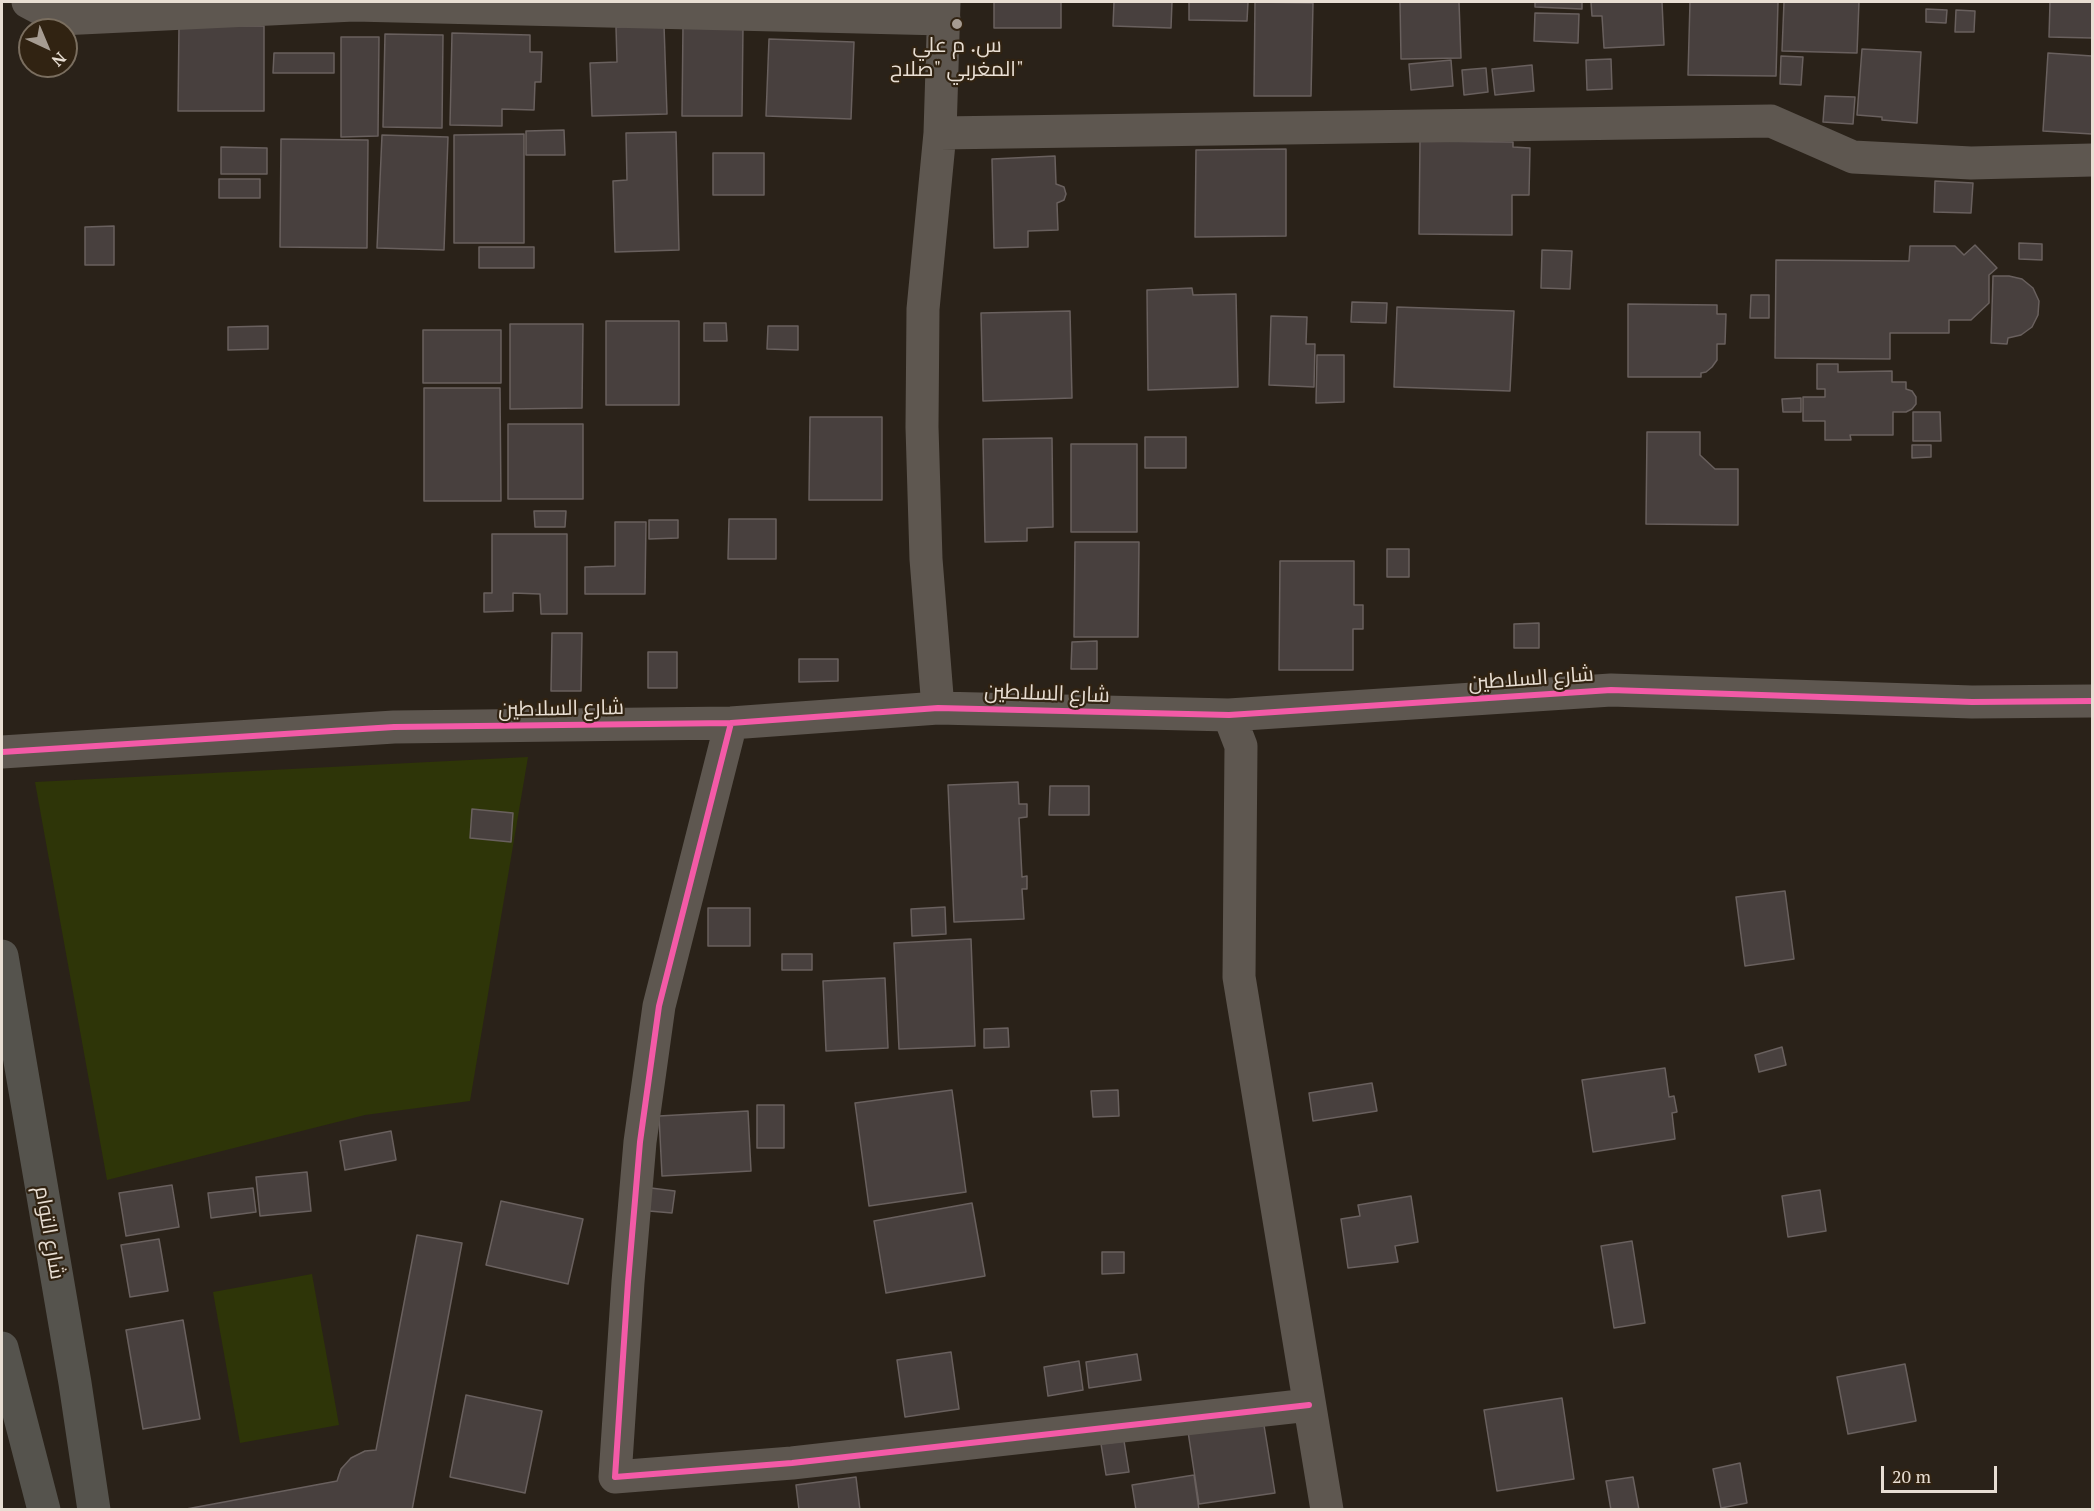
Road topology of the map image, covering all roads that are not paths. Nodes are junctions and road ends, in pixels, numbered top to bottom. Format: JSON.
{"nodes":[{"id":1,"x":28,"y":2,"type":"edge"},
{"id":2,"x":944,"y":10,"type":"edge"},
{"id":3,"x":940,"y":133,"type":"junction"},
{"id":4,"x":2092,"y":160,"type":"edge"},
{"id":5,"x":2092,"y":701,"type":"edge"},
{"id":6,"x":938,"y":708,"type":"junction"},
{"id":7,"x":1229,"y":715,"type":"junction"},
{"id":8,"x":731,"y":723,"type":"junction"},
{"id":9,"x":2,"y":752,"type":"edge"},
{"id":10,"x":2,"y":956,"type":"edge"},
{"id":11,"x":2,"y":1348,"type":"edge"},
{"id":12,"x":1309,"y":1404,"type":"junction"},
{"id":13,"x":44,"y":1509,"type":"edge"},
{"id":14,"x":94,"y":1509,"type":"edge"},
{"id":15,"x":1327,"y":1509,"type":"edge"}],
"edges":[{"from":1,"to":2,"type":"street"},
{"from":2,"to":3,"type":"street"},
{"from":3,"to":4,"type":"street"},
{"from":3,"to":6,"type":"street"},
{"from":5,"to":7,"type":"street","name":"شارع السلاطين"},
{"from":6,"to":7,"type":"street","name":"شارع السلاطين"},
{"from":6,"to":8,"type":"street","name":"شارع السلاطين"},
{"from":7,"to":12,"type":"street"},
{"from":8,"to":9,"type":"street","name":"شارع السلاطين"},
{"from":8,"to":12,"type":"street"},
{"from":10,"to":14,"type":"main road","name":"شارع التوام"},
{"from":11,"to":13,"type":"main road"},
{"from":12,"to":15,"type":"street"}]}
